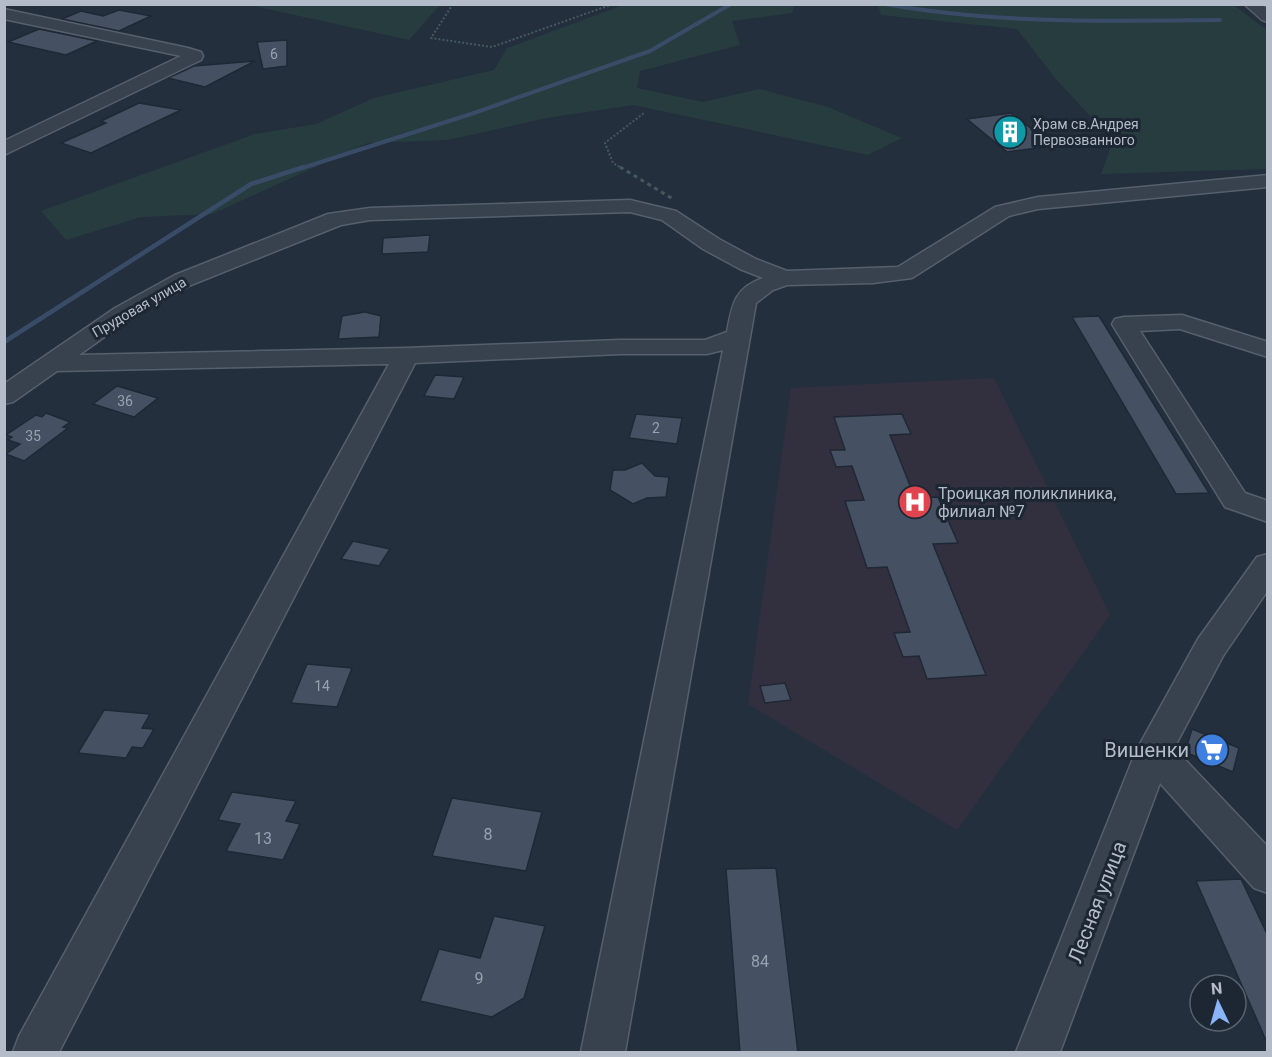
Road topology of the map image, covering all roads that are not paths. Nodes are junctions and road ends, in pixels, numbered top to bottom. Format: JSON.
{"nodes":[{"id":1,"x":1251,"y":4,"type":"edge"},
{"id":2,"x":4,"y":14,"type":"edge"},
{"id":3,"x":1268,"y":17,"type":"edge"},
{"id":4,"x":4,"y":149,"type":"edge"},
{"id":5,"x":1268,"y":182,"type":"edge"},
{"id":6,"x":784,"y":278,"type":"junction"},
{"id":7,"x":737,"y":337,"type":"junction"},
{"id":8,"x":1268,"y":350,"type":"edge"},
{"id":9,"x":406,"y":356,"type":"junction"},
{"id":10,"x":51,"y":363,"type":"junction"},
{"id":11,"x":4,"y":396,"type":"edge"},
{"id":12,"x":1268,"y":512,"type":"edge"},
{"id":13,"x":1268,"y":565,"type":"edge"},
{"id":14,"x":1154,"y":751,"type":"junction"},
{"id":15,"x":1268,"y":874,"type":"edge"},
{"id":16,"x":35,"y":1053,"type":"edge"},
{"id":17,"x":603,"y":1053,"type":"edge"},
{"id":18,"x":1038,"y":1053,"type":"edge"}],
"edges":[{"from":1,"to":3,"type":"street"},
{"from":2,"to":4,"type":"street"},
{"from":5,"to":6,"type":"street"},
{"from":6,"to":7,"type":"street"},
{"from":6,"to":10,"type":"street","name":"Прудовая улица"},
{"from":7,"to":9,"type":"street"},
{"from":7,"to":17,"type":"street"},
{"from":8,"to":12,"type":"street"},
{"from":9,"to":10,"type":"street"},
{"from":9,"to":16,"type":"street"},
{"from":10,"to":11,"type":"street","name":"Прудовая улица"},
{"from":13,"to":14,"type":"street","name":"Лесная улица"},
{"from":14,"to":15,"type":"street"},
{"from":14,"to":18,"type":"street","name":"Лесная улица"}]}
